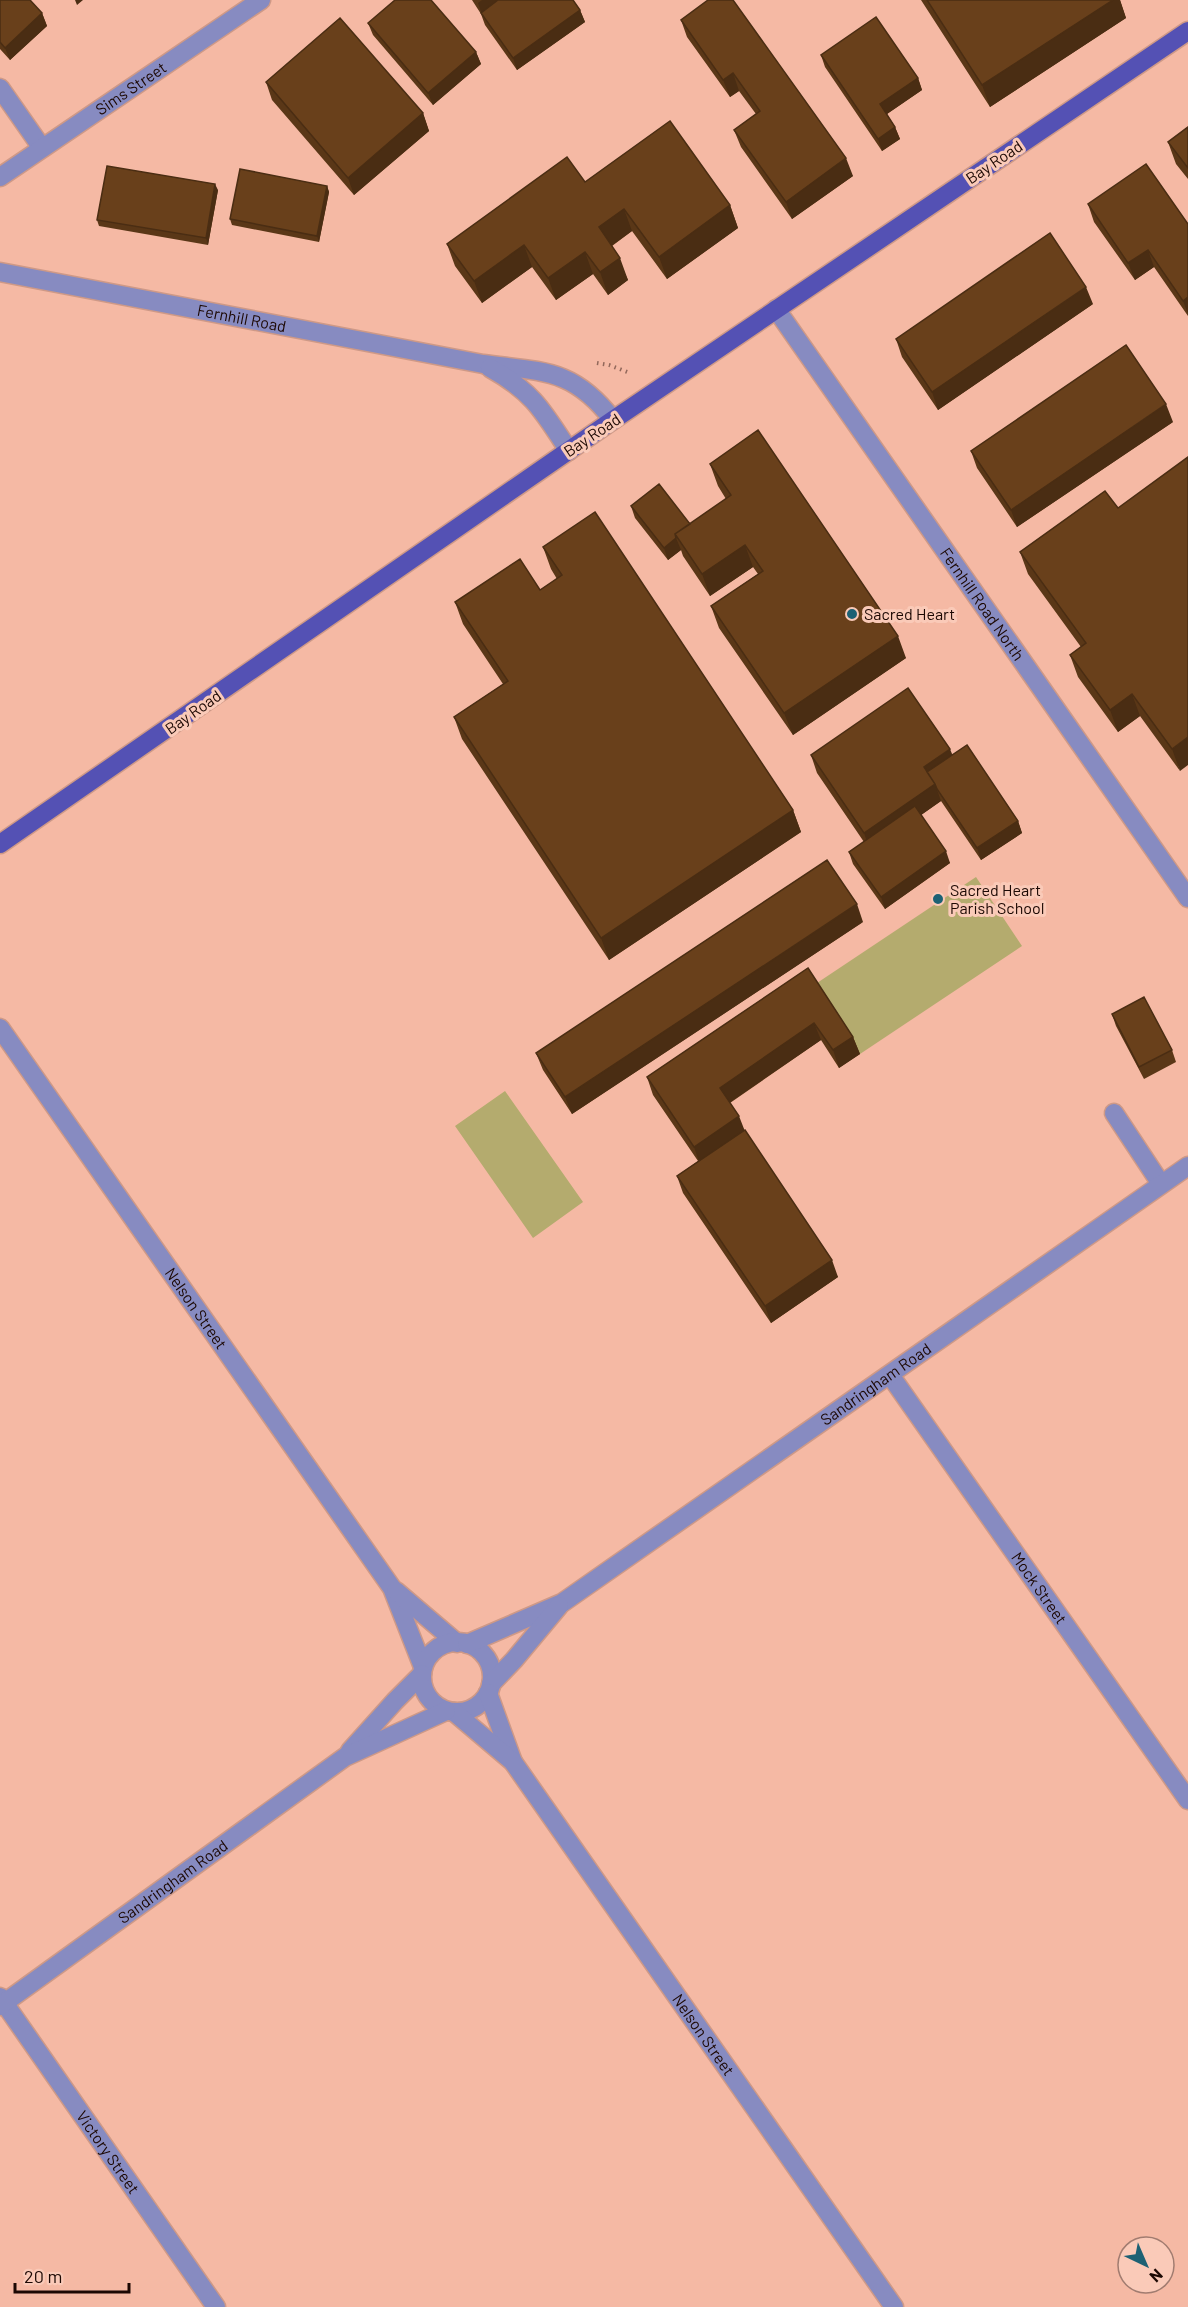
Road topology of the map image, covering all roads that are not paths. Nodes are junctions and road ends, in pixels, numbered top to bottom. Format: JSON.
{"nodes":[{"id":1,"x":261,"y":0,"type":"edge"},
{"id":2,"x":1188,"y":31,"type":"edge"},
{"id":3,"x":0,"y":88,"type":"edge"},
{"id":4,"x":42,"y":148,"type":"junction"},
{"id":5,"x":0,"y":177,"type":"edge"},
{"id":6,"x":0,"y":272,"type":"edge"},
{"id":7,"x":776,"y":309,"type":"junction"},
{"id":8,"x":483,"y":364,"type":"junction"},
{"id":9,"x":613,"y":420,"type":"junction"},
{"id":10,"x":569,"y":451,"type":"junction"},
{"id":11,"x":0,"y":844,"type":"edge"},
{"id":12,"x":1188,"y":897,"type":"edge"},
{"id":13,"x":0,"y":1028,"type":"edge"},
{"id":14,"x":1114,"y":1113,"type":"dead end"},
{"id":15,"x":1188,"y":1166,"type":"edge"},
{"id":16,"x":1161,"y":1184,"type":"junction"},
{"id":17,"x":890,"y":1375,"type":"junction"},
{"id":18,"x":392,"y":1588,"type":"junction"},
{"id":19,"x":562,"y":1603,"type":"junction"},
{"id":20,"x":462,"y":1643,"type":"junction"},
{"id":21,"x":423,"y":1671,"type":"junction"},
{"id":22,"x":490,"y":1688,"type":"junction"},
{"id":23,"x":450,"y":1711,"type":"junction"},
{"id":24,"x":345,"y":1757,"type":"junction"},
{"id":25,"x":513,"y":1762,"type":"junction"},
{"id":26,"x":1188,"y":1800,"type":"edge"},
{"id":27,"x":1,"y":2002,"type":"edge"},
{"id":28,"x":216,"y":2307,"type":"edge"},
{"id":29,"x":894,"y":2307,"type":"edge"}],
"edges":[{"from":1,"to":4,"type":"street","name":"Sims Street"},
{"from":2,"to":7,"type":"main road","name":"Bay Road"},
{"from":3,"to":4,"type":"street"},
{"from":4,"to":5,"type":"street","name":"Sims Street"},
{"from":6,"to":8,"type":"street","name":"Fernhill Road"},
{"from":7,"to":9,"type":"main road","name":"Bay Road"},
{"from":7,"to":12,"type":"street","name":"Fernhill Road North"},
{"from":8,"to":9,"type":"street","name":"Fernhill Road"},
{"from":8,"to":10,"type":"street","name":"Fernhill Road"},
{"from":9,"to":10,"type":"main road","name":"Bay Road"},
{"from":10,"to":11,"type":"main road","name":"Bay Road"},
{"from":13,"to":18,"type":"street","name":"Nelson Street"},
{"from":14,"to":16,"type":"street"},
{"from":15,"to":16,"type":"street","name":"Sandringham Road"},
{"from":16,"to":17,"type":"street","name":"Sandringham Road"},
{"from":17,"to":19,"type":"street","name":"Sandringham Road"},
{"from":17,"to":26,"type":"street","name":"Mock Street"},
{"from":18,"to":20,"type":"street","name":"Nelson Street"},
{"from":18,"to":21,"type":"street","name":"Nelson Street"},
{"from":19,"to":20,"type":"street","name":"Sandringham Road"},
{"from":19,"to":22,"type":"street","name":"Sandringham Road"},
{"from":20,"to":21,"type":"street"},
{"from":20,"to":22,"type":"street"},
{"from":21,"to":23,"type":"street"},
{"from":21,"to":24,"type":"street","name":"Sandringham Road"},
{"from":22,"to":23,"type":"street"},
{"from":22,"to":25,"type":"street","name":"Nelson Street"},
{"from":23,"to":24,"type":"street","name":"Sandringham Road"},
{"from":23,"to":25,"type":"street","name":"Nelson Street"},
{"from":24,"to":27,"type":"street","name":"Sandringham Road"},
{"from":25,"to":29,"type":"street","name":"Nelson Street"},
{"from":27,"to":28,"type":"street","name":"Victory Street"}]}
